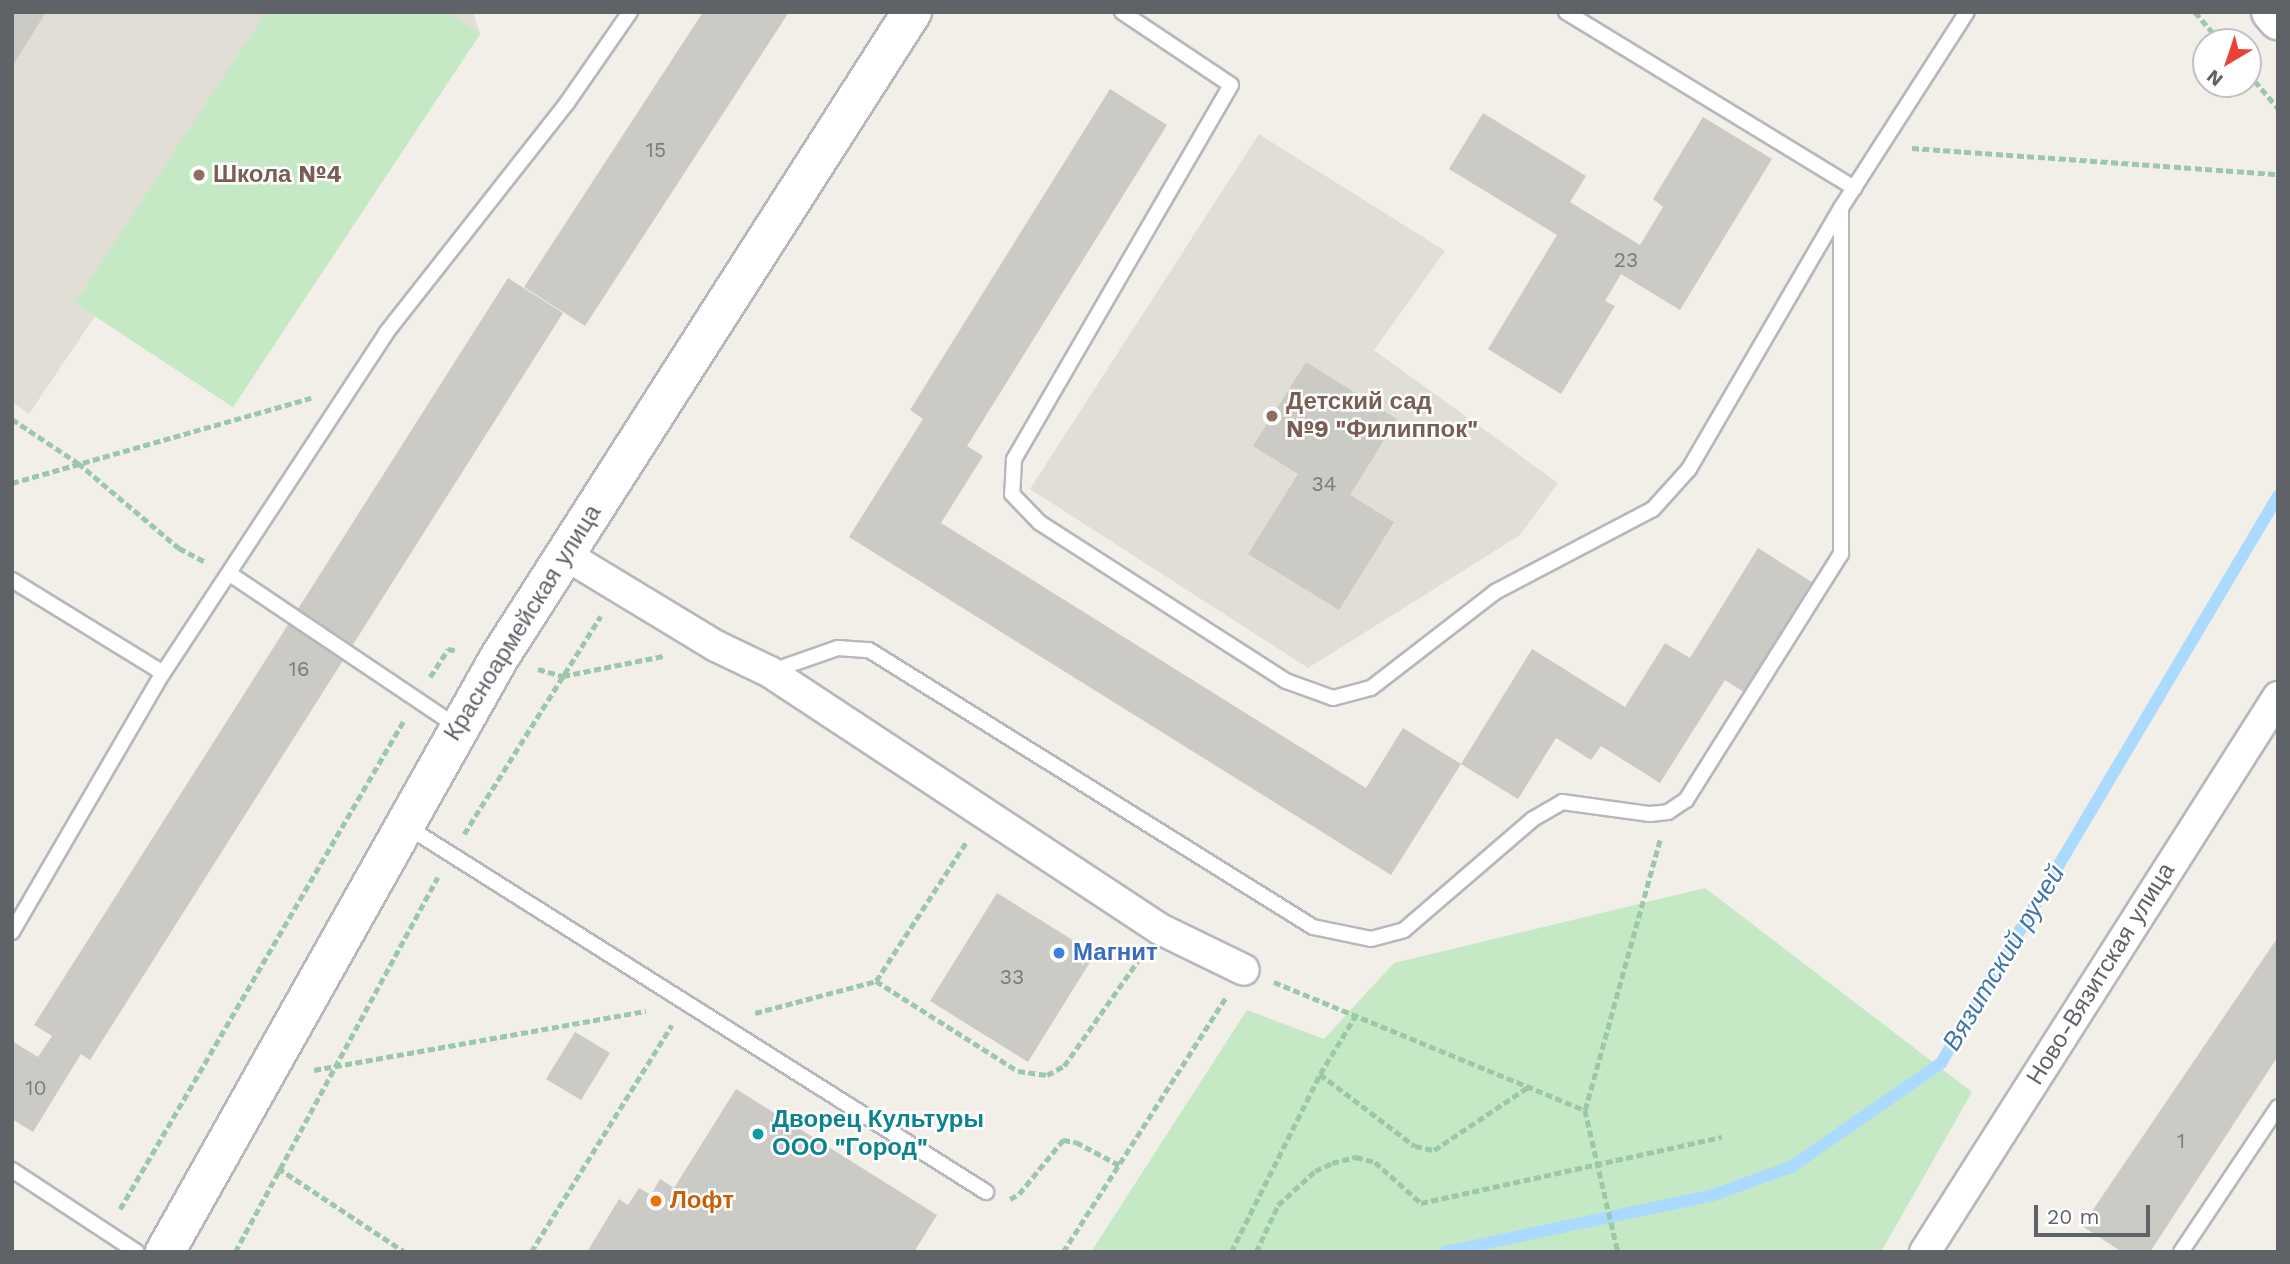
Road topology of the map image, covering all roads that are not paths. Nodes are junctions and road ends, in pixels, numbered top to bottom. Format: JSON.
{"nodes":[{"id":1,"x":630,"y":12,"type":"edge"},
{"id":2,"x":912,"y":12,"type":"edge"},
{"id":3,"x":1122,"y":12,"type":"edge"},
{"id":4,"x":1566,"y":12,"type":"edge"},
{"id":5,"x":1967,"y":12,"type":"edge"},
{"id":6,"x":2272,"y":12,"type":"edge"},
{"id":7,"x":2278,"y":20,"type":"edge"},
{"id":8,"x":1854,"y":188,"type":"junction"},
{"id":9,"x":1842,"y":208,"type":"junction"},
{"id":10,"x":564,"y":554,"type":"junction"},
{"id":11,"x":230,"y":575,"type":"junction"},
{"id":12,"x":12,"y":580,"type":"edge"},
{"id":13,"x":769,"y":672,"type":"junction"},
{"id":14,"x":163,"y":673,"type":"junction"},
{"id":15,"x":2278,"y":697,"type":"edge"},
{"id":16,"x":458,"y":727,"type":"junction"},
{"id":17,"x":402,"y":823,"type":"junction"},
{"id":18,"x":12,"y":932,"type":"edge"},
{"id":19,"x":1244,"y":970,"type":"road end"},
{"id":20,"x":2278,"y":1107,"type":"edge"},
{"id":21,"x":12,"y":1170,"type":"edge"},
{"id":22,"x":986,"y":1192,"type":"road end"},
{"id":23,"x":137,"y":1252,"type":"edge"},
{"id":24,"x":165,"y":1252,"type":"edge"},
{"id":25,"x":1925,"y":1252,"type":"edge"},
{"id":26,"x":2181,"y":1252,"type":"edge"}],
"edges":[{"from":1,"to":11,"type":"lane"},
{"from":2,"to":10,"type":"street","name":"Красноармейская улица"},
{"from":3,"to":9,"type":"lane"},
{"from":4,"to":8,"type":"lane"},
{"from":5,"to":8,"type":"lane"},
{"from":6,"to":7,"type":"street"},
{"from":8,"to":9,"type":"lane"},
{"from":9,"to":13,"type":"lane"},
{"from":10,"to":13,"type":"street"},
{"from":10,"to":16,"type":"street","name":"Красноармейская улица"},
{"from":11,"to":14,"type":"lane"},
{"from":11,"to":16,"type":"lane"},
{"from":12,"to":14,"type":"lane"},
{"from":13,"to":19,"type":"street"},
{"from":14,"to":18,"type":"lane"},
{"from":15,"to":25,"type":"street","name":"Ново-Вязитская улица"},
{"from":16,"to":17,"type":"street","name":"Красноармейская улица"},
{"from":17,"to":22,"type":"lane"},
{"from":17,"to":24,"type":"street","name":"Красноармейская улица"},
{"from":20,"to":26,"type":"lane"},
{"from":21,"to":23,"type":"lane"}]}
